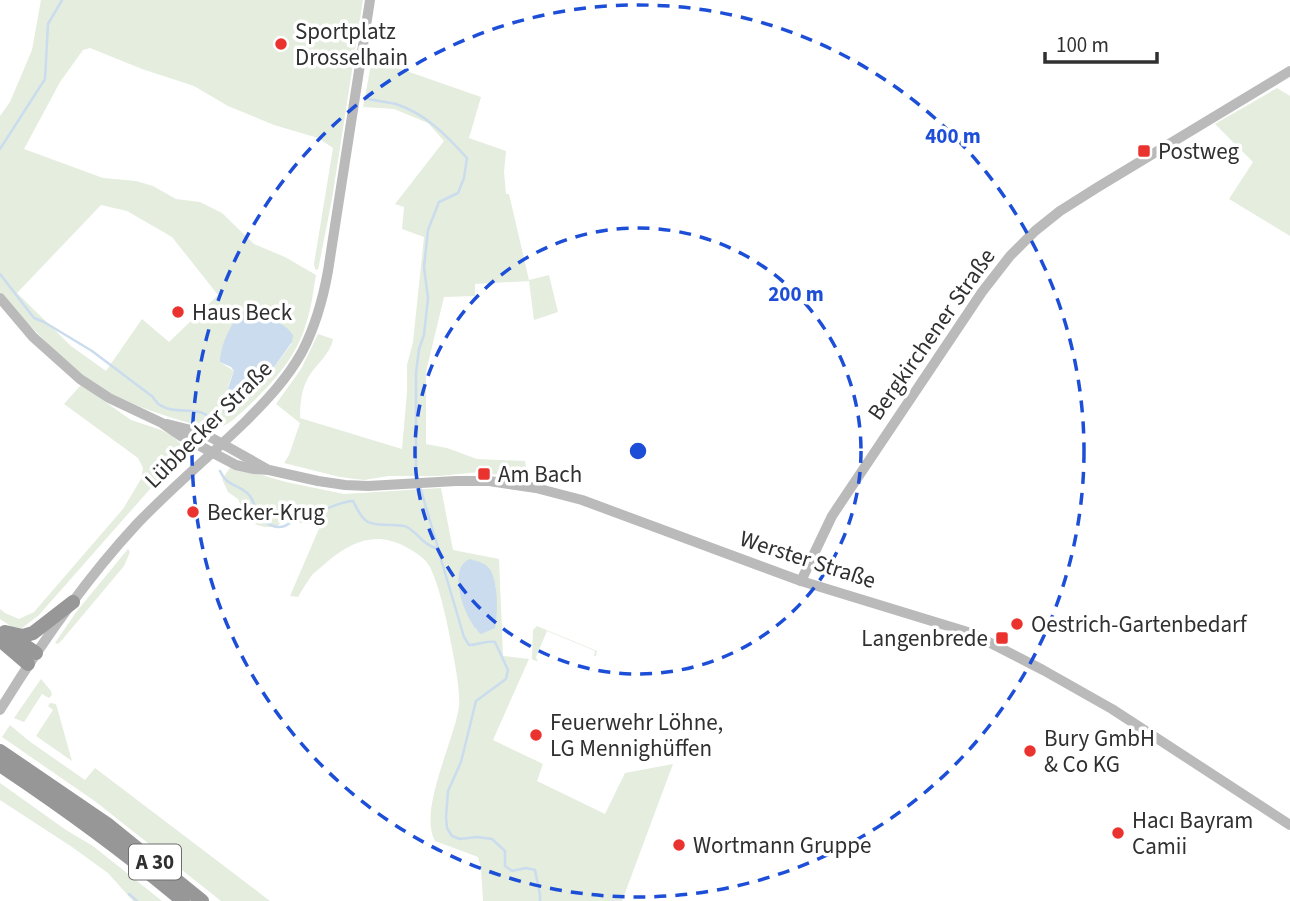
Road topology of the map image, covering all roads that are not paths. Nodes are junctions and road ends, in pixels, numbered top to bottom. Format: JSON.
{"nodes":[{"id":1,"x":370,"y":0,"type":"edge"},
{"id":2,"x":1290,"y":71,"type":"edge"},
{"id":3,"x":0,"y":298,"type":"edge"},
{"id":4,"x":162,"y":424,"type":"junction"},
{"id":5,"x":223,"y":444,"type":"junction"},
{"id":6,"x":212,"y":453,"type":"junction"},
{"id":7,"x":269,"y":470,"type":"junction"},
{"id":8,"x":801,"y":581,"type":"junction"},
{"id":9,"x":73,"y":602,"type":"junction"},
{"id":10,"x":2,"y":633,"type":"edge"},
{"id":11,"x":32,"y":659,"type":"junction"},
{"id":12,"x":0,"y":710,"type":"edge"},
{"id":13,"x":2,"y":759,"type":"edge"},
{"id":14,"x":1290,"y":825,"type":"edge"},
{"id":15,"x":183,"y":901,"type":"edge"},
{"id":16,"x":202,"y":901,"type":"edge"}],
"edges":[{"from":1,"to":5,"type":"main road","name":"Lübbecker Straße"},
{"from":2,"to":8,"type":"main road","name":"Bergkirchener Straße"},
{"from":3,"to":4,"type":"main road"},
{"from":4,"to":5,"type":"main road","name":"Werster Straße"},
{"from":4,"to":6,"type":"main road","name":"Werster Straße"},
{"from":5,"to":6,"type":"main road","name":"Lübbecker Straße"},
{"from":5,"to":7,"type":"main road","name":"Werster Straße"},
{"from":6,"to":7,"type":"main road","name":"Werster Straße"},
{"from":6,"to":9,"type":"main road","name":"Lübbecker Straße"},
{"from":7,"to":8,"type":"main road","name":"Werster Straße"},
{"from":8,"to":14,"type":"main road","name":"Werster Straße"},
{"from":9,"to":10,"type":"highway"},
{"from":9,"to":11,"type":"main road","name":"Lübbecker Straße"},
{"from":10,"to":11,"type":"highway"},
{"from":11,"to":12,"type":"main road","name":"Lübbecker Straße"},
{"from":13,"to":15,"type":"highway","number":"A 30"},
{"from":13,"to":16,"type":"highway","number":"A 30"}]}
